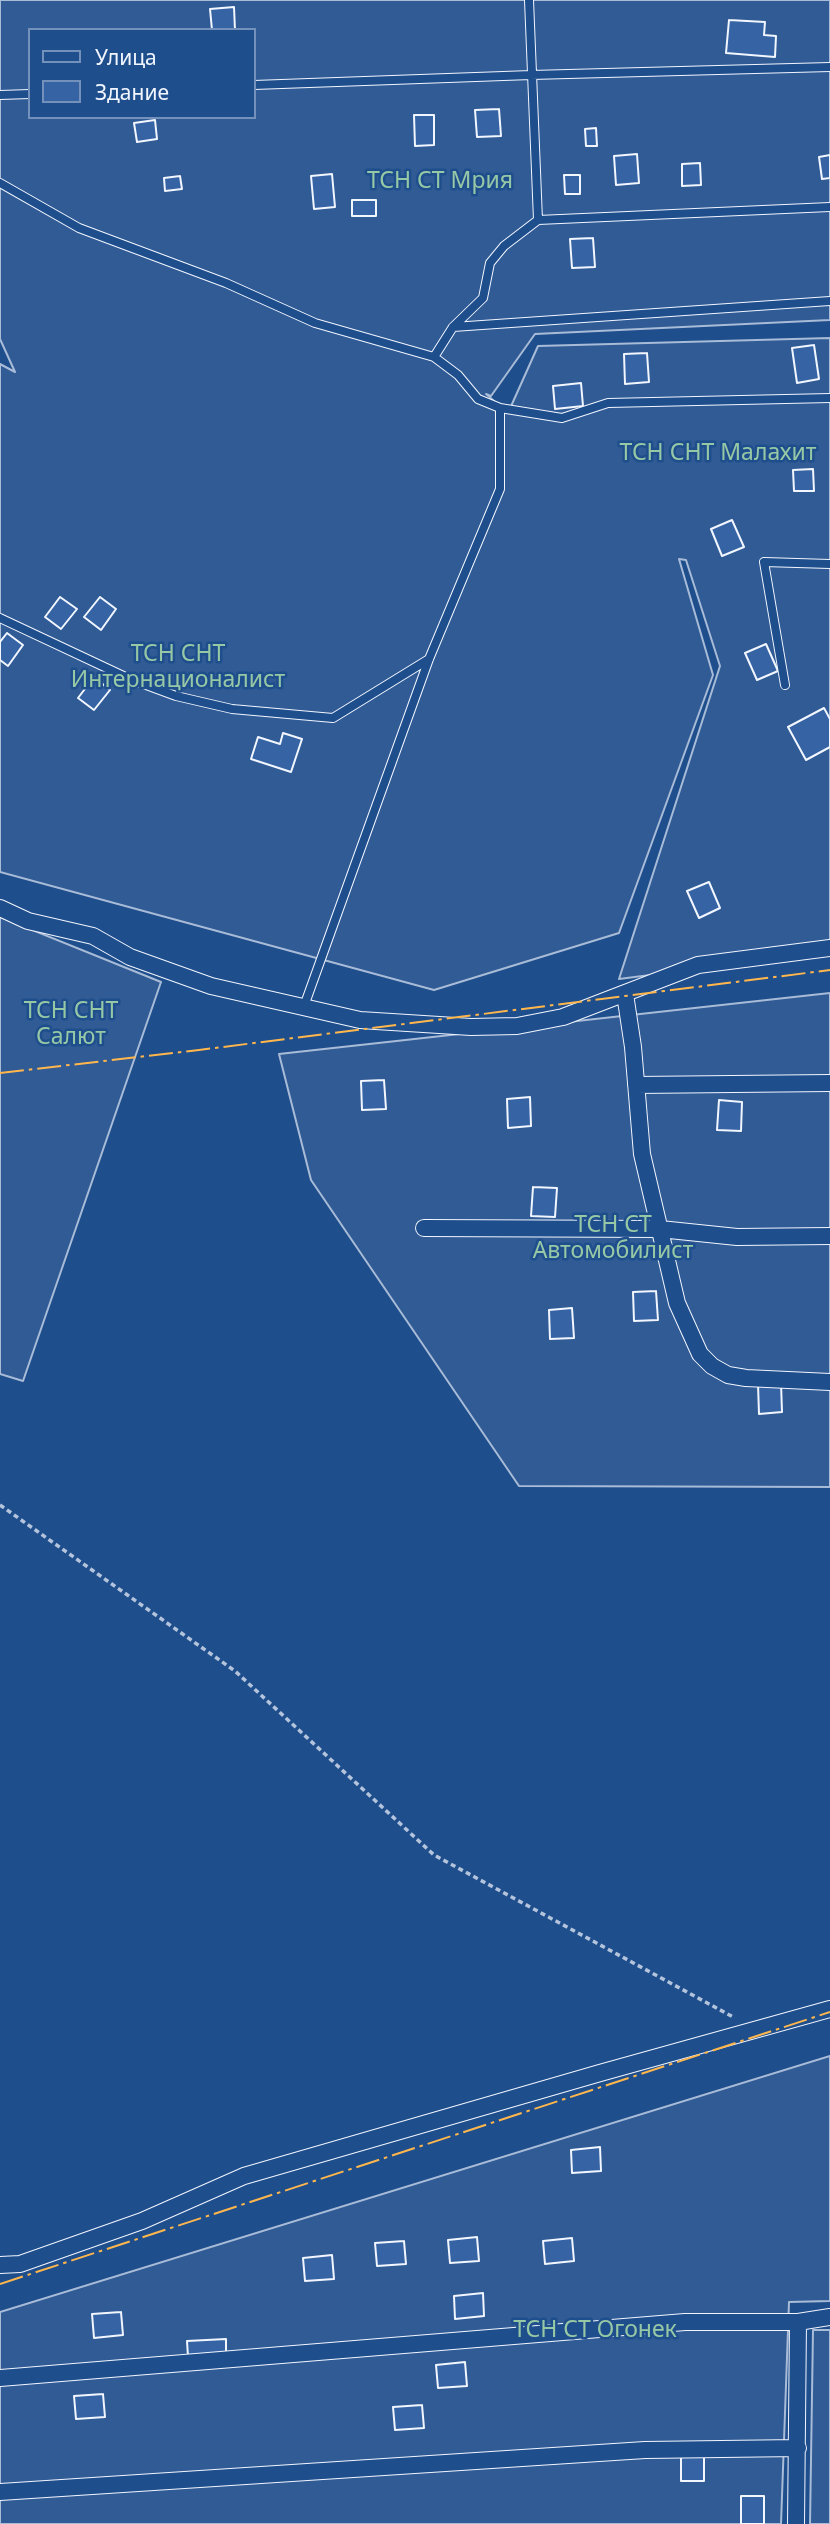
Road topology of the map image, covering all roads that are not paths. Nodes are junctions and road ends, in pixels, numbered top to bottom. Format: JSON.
{"nodes":[{"id":1,"x":529,"y":0,"type":"edge"},
{"id":2,"x":830,"y":67,"type":"edge"},
{"id":3,"x":531,"y":75,"type":"junction"},
{"id":4,"x":256,"y":85,"type":"edge"},
{"id":5,"x":28,"y":94,"type":"edge"},
{"id":6,"x":0,"y":95,"type":"edge"},
{"id":7,"x":0,"y":183,"type":"edge"},
{"id":8,"x":830,"y":207,"type":"edge"},
{"id":9,"x":538,"y":220,"type":"junction"},
{"id":10,"x":830,"y":301,"type":"edge"},
{"id":11,"x":453,"y":327,"type":"junction"},
{"id":12,"x":434,"y":357,"type":"junction"},
{"id":13,"x":830,"y":398,"type":"edge"},
{"id":14,"x":500,"y":408,"type":"junction"},
{"id":15,"x":830,"y":564,"type":"edge"},
{"id":16,"x":0,"y":618,"type":"edge"},
{"id":17,"x":429,"y":659,"type":"junction"},
{"id":18,"x":785,"y":685,"type":"dead end"},
{"id":19,"x":0,"y":908,"type":"edge"},
{"id":20,"x":830,"y":948,"type":"edge"},
{"id":21,"x":625,"y":995,"type":"junction"},
{"id":22,"x":303,"y":1009,"type":"junction"},
{"id":23,"x":830,"y":1083,"type":"edge"},
{"id":24,"x":636,"y":1085,"type":"junction"},
{"id":25,"x":424,"y":1228,"type":"dead end"},
{"id":26,"x":660,"y":1229,"type":"junction"},
{"id":27,"x":830,"y":1236,"type":"edge"},
{"id":28,"x":830,"y":1382,"type":"edge"},
{"id":29,"x":830,"y":2009,"type":"edge"},
{"id":30,"x":0,"y":2265,"type":"edge"},
{"id":31,"x":830,"y":2317,"type":"edge"},
{"id":32,"x":798,"y":2322,"type":"junction"},
{"id":33,"x":0,"y":2378,"type":"edge"},
{"id":34,"x":798,"y":2448,"type":"junction"},
{"id":35,"x":0,"y":2492,"type":"edge"},
{"id":36,"x":796,"y":2524,"type":"edge"}],
"edges":[{"from":1,"to":3,"type":"lane"},
{"from":2,"to":3,"type":"lane"},
{"from":3,"to":4,"type":"lane"},
{"from":3,"to":9,"type":"lane"},
{"from":5,"to":6,"type":"lane"},
{"from":7,"to":12,"type":"lane"},
{"from":8,"to":9,"type":"lane"},
{"from":9,"to":11,"type":"lane"},
{"from":10,"to":11,"type":"lane"},
{"from":11,"to":12,"type":"lane"},
{"from":12,"to":14,"type":"lane"},
{"from":13,"to":14,"type":"lane"},
{"from":14,"to":17,"type":"lane"},
{"from":15,"to":18,"type":"lane"},
{"from":16,"to":17,"type":"lane"},
{"from":17,"to":22,"type":"lane"},
{"from":19,"to":22,"type":"street"},
{"from":20,"to":21,"type":"street"},
{"from":21,"to":22,"type":"street"},
{"from":21,"to":24,"type":"street"},
{"from":23,"to":24,"type":"street"},
{"from":24,"to":26,"type":"street"},
{"from":25,"to":26,"type":"street"},
{"from":26,"to":27,"type":"street"},
{"from":26,"to":28,"type":"street"},
{"from":29,"to":30,"type":"street"},
{"from":31,"to":32,"type":"street"},
{"from":32,"to":33,"type":"street"},
{"from":32,"to":34,"type":"street"},
{"from":34,"to":35,"type":"street"},
{"from":34,"to":36,"type":"street"}]}
